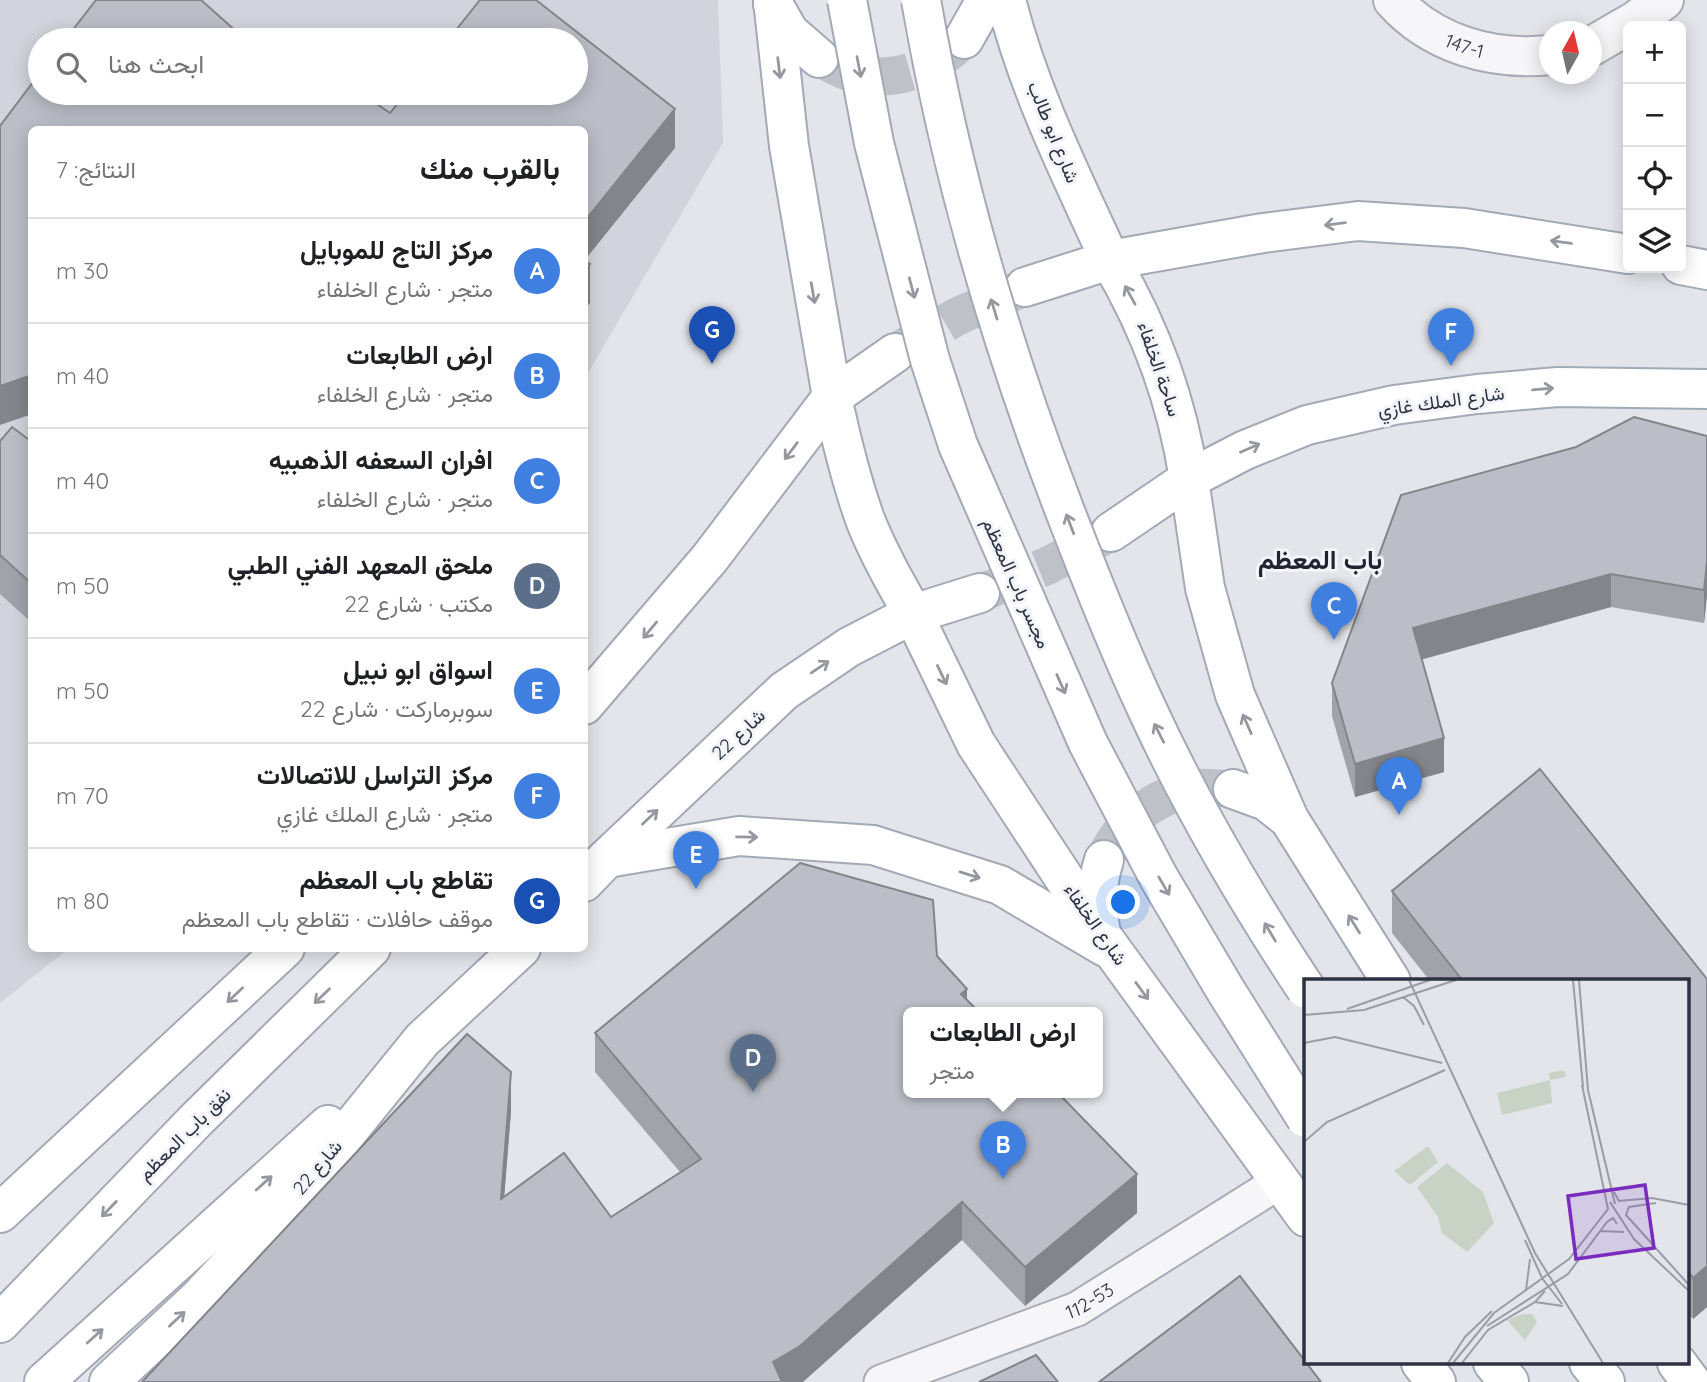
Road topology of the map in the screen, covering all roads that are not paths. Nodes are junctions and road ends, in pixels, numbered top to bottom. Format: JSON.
{"nodes":[{"id":1,"x":847,"y":0,"type":"edge"},
{"id":2,"x":921,"y":0,"type":"edge"},
{"id":3,"x":986,"y":0,"type":"edge"},
{"id":4,"x":1006,"y":0,"type":"edge"},
{"id":5,"x":1392,"y":0,"type":"edge"},
{"id":6,"x":1664,"y":0,"type":"edge"},
{"id":7,"x":773,"y":2,"type":"edge"},
{"id":8,"x":964,"y":38,"type":"tunnel mouth"},
{"id":9,"x":1602,"y":40,"type":"edge"},
{"id":10,"x":1539,"y":56,"type":"edge"},
{"id":11,"x":819,"y":58,"type":"tunnel mouth"},
{"id":12,"x":1623,"y":253,"type":"edge"},
{"id":13,"x":1110,"y":260,"type":"junction"},
{"id":14,"x":1686,"y":266,"type":"edge"},
{"id":15,"x":1707,"y":270,"type":"edge"},
{"id":16,"x":1025,"y":287,"type":"tunnel mouth"},
{"id":17,"x":895,"y":353,"type":"tunnel mouth"},
{"id":18,"x":1707,"y":389,"type":"edge"},
{"id":19,"x":832,"y":397,"type":"junction"},
{"id":20,"x":1189,"y":479,"type":"junction"},
{"id":21,"x":1111,"y":532,"type":"tunnel mouth"},
{"id":22,"x":980,"y":593,"type":"tunnel mouth"},
{"id":23,"x":912,"y":614,"type":"junction"},
{"id":24,"x":588,"y":700,"type":"edge"},
{"id":25,"x":1233,"y":789,"type":"tunnel mouth"},
{"id":26,"x":1289,"y":819,"type":"junction"},
{"id":27,"x":1104,"y":860,"type":"tunnel mouth"},
{"id":28,"x":596,"y":870,"type":"edge"},
{"id":29,"x":1109,"y":945,"type":"junction"},
{"id":30,"x":281,"y":952,"type":"edge"},
{"id":31,"x":367,"y":952,"type":"edge"},
{"id":32,"x":517,"y":952,"type":"edge"},
{"id":33,"x":1390,"y":979,"type":"edge"},
{"id":34,"x":1304,"y":986,"type":"edge"},
{"id":35,"x":422,"y":1040,"type":"junction"},
{"id":36,"x":1304,"y":1115,"type":"edge"},
{"id":37,"x":1279,"y":1182,"type":"junction"},
{"id":38,"x":0,"y":1213,"type":"edge"},
{"id":39,"x":1304,"y":1214,"type":"edge"},
{"id":40,"x":0,"y":1323,"type":"edge"},
{"id":41,"x":1422,"y":1364,"type":"edge"},
{"id":42,"x":1494,"y":1364,"type":"edge"},
{"id":43,"x":1590,"y":1364,"type":"edge"},
{"id":44,"x":1678,"y":1364,"type":"edge"},
{"id":45,"x":44,"y":1382,"type":"edge"},
{"id":46,"x":109,"y":1382,"type":"edge"},
{"id":47,"x":881,"y":1382,"type":"edge"},
{"id":48,"x":1436,"y":1382,"type":"edge"},
{"id":49,"x":1509,"y":1382,"type":"edge"},
{"id":50,"x":1605,"y":1382,"type":"edge"},
{"id":51,"x":1691,"y":1382,"type":"edge"}],
"edges":[{"from":1,"to":36,"type":"main road","name":"مجسر باب المعظم","one_way":true,"bridge":true},
{"from":34,"to":2,"type":"main road","one_way":true,"bridge":true},
{"from":3,"to":8,"type":"main road"},
{"from":4,"to":13,"type":"main road","name":"شارع ابو طالب"},
{"from":5,"to":10,"type":"street","name":"147-1"},
{"from":6,"to":9,"type":"street"},
{"from":7,"to":11,"type":"main road"},
{"from":7,"to":19,"type":"main road","one_way":true},
{"from":12,"to":13,"type":"main road","one_way":true},
{"from":13,"to":16,"type":"main road"},
{"from":20,"to":13,"type":"main road","name":"ساحة الخلفاء","one_way":true},
{"from":14,"to":15,"type":"main road"},
{"from":17,"to":19,"type":"main road"},
{"from":20,"to":18,"type":"main road","name":"شارع الملك غازي","one_way":true},
{"from":19,"to":23,"type":"main road"},
{"from":19,"to":24,"type":"main road","one_way":true},
{"from":20,"to":21,"type":"main road"},
{"from":26,"to":20,"type":"main road","one_way":true},
{"from":22,"to":23,"type":"main road"},
{"from":28,"to":23,"type":"main road","name":"شارع 22","one_way":true},
{"from":23,"to":29,"type":"main road","name":"شارع الخلفاء","one_way":true},
{"from":25,"to":26,"type":"main road"},
{"from":33,"to":26,"type":"main road","one_way":true},
{"from":27,"to":29,"type":"main road"},
{"from":28,"to":29,"type":"main road","one_way":true},
{"from":29,"to":37,"type":"main road","name":"شارع الخلفاء","one_way":true},
{"from":30,"to":38,"type":"main road","one_way":true},
{"from":31,"to":40,"type":"main road","name":"نفق باب المعظم","one_way":true},
{"from":32,"to":35,"type":"main road","name":"شارع 22"},
{"from":45,"to":35,"type":"main road","one_way":true},
{"from":46,"to":35,"type":"main road","name":"شارع 22","one_way":true},
{"from":37,"to":39,"type":"main road","name":"شارع الخلفاء"},
{"from":37,"to":47,"type":"lane","name":"112-53"},
{"from":41,"to":48,"type":"main road"},
{"from":42,"to":49,"type":"main road"},
{"from":43,"to":50,"type":"main road"},
{"from":44,"to":51,"type":"main road"}]}
